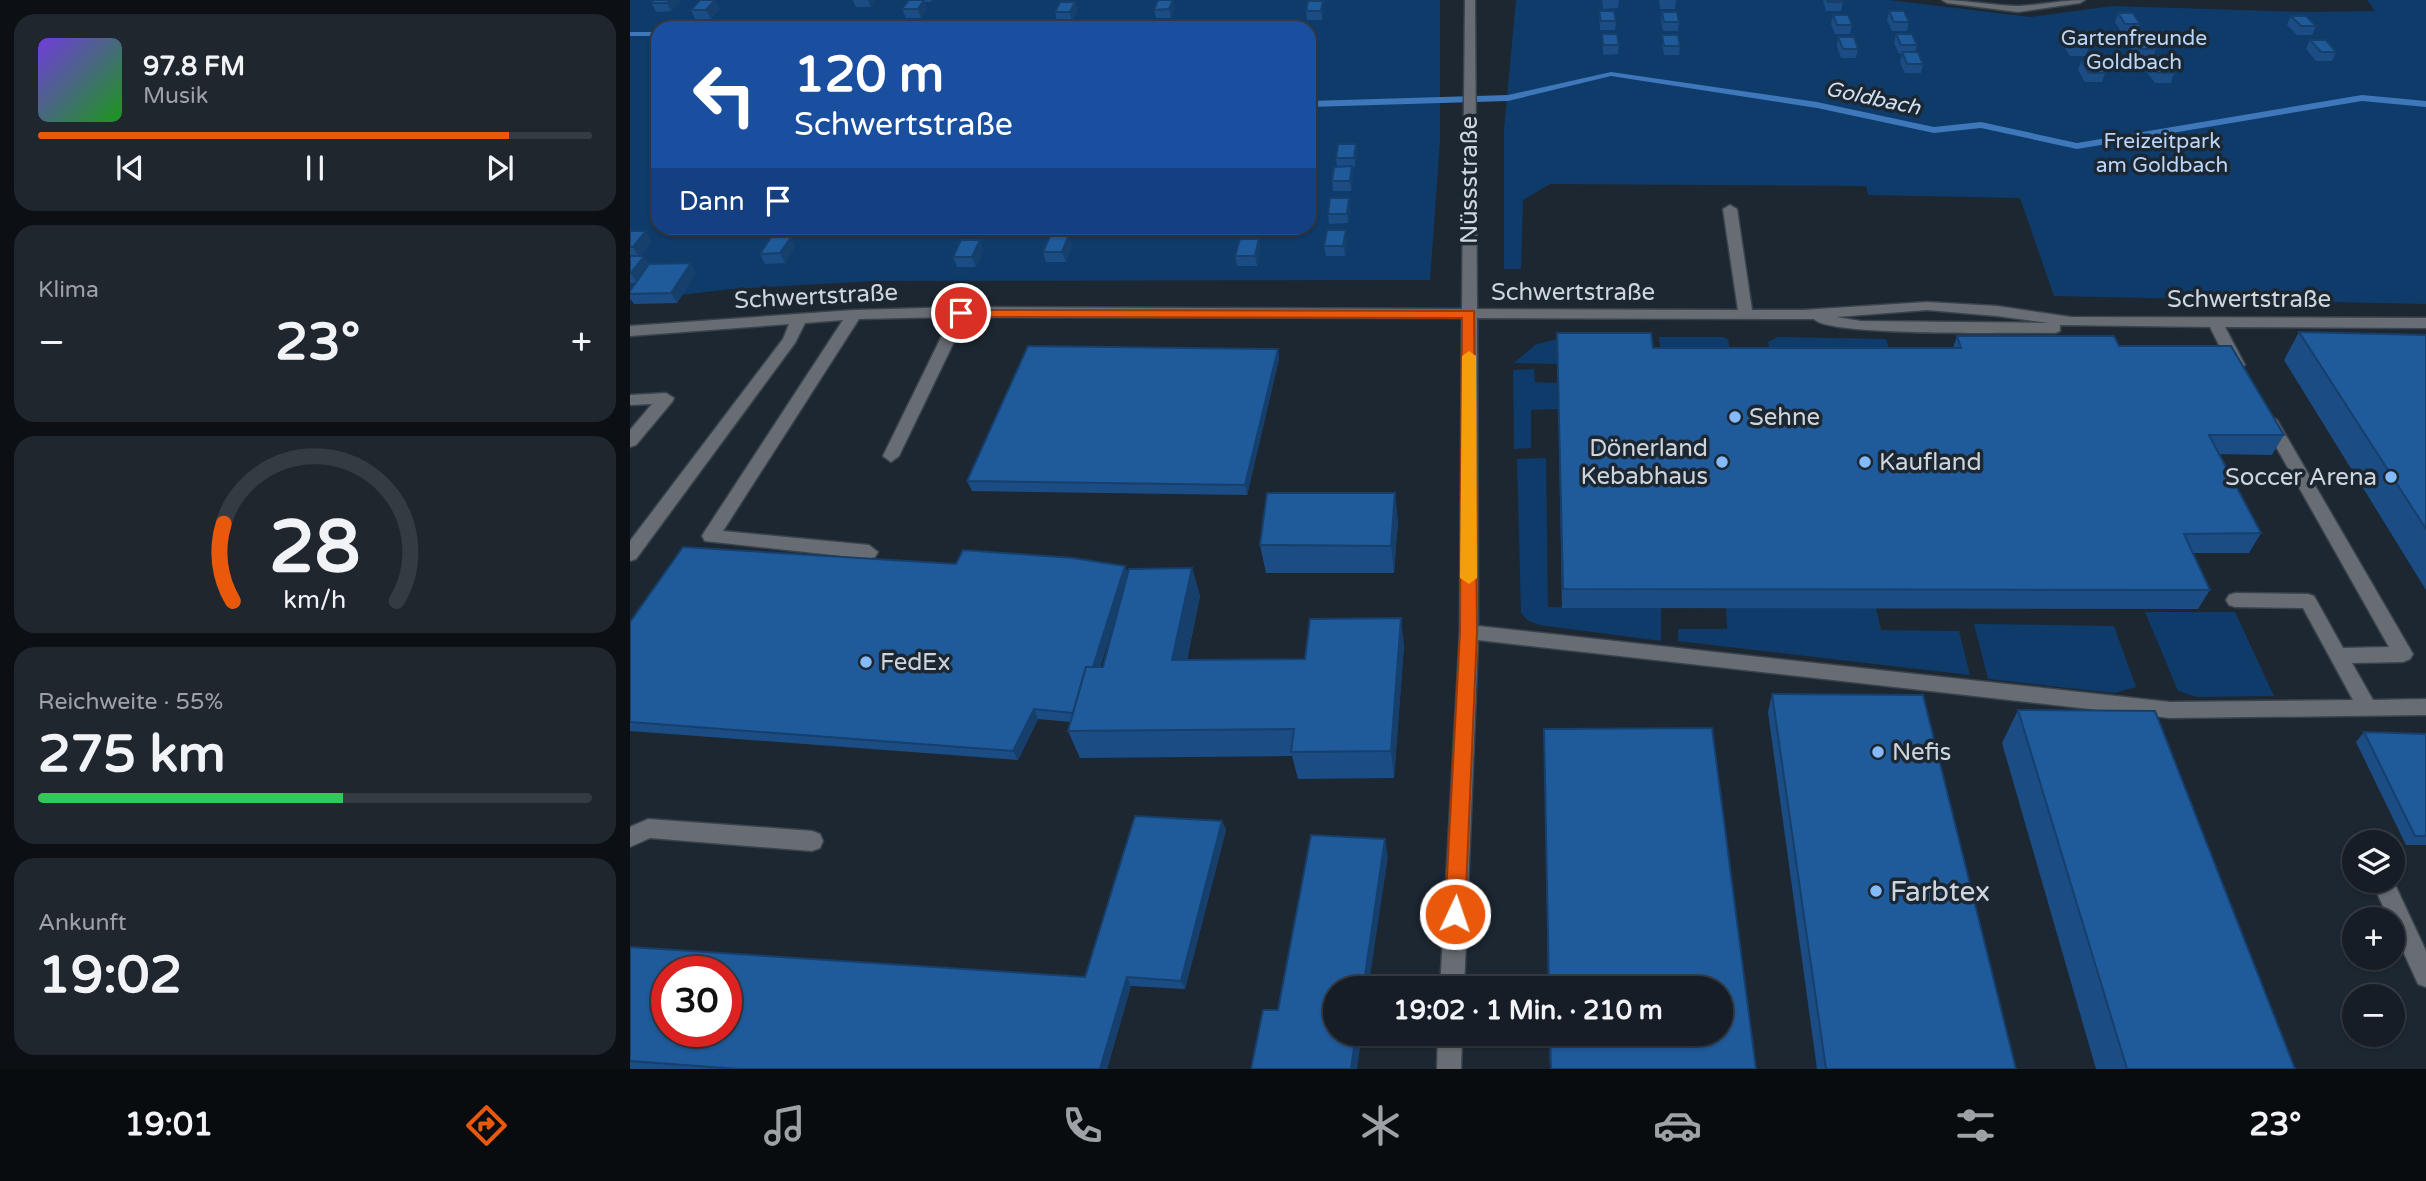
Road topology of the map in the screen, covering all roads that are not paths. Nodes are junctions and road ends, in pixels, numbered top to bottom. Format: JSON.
{"nodes":[{"id":1,"x":1470,"y":0,"type":"edge"},
{"id":2,"x":1947,"y":0,"type":"edge"},
{"id":3,"x":2080,"y":0,"type":"edge"},
{"id":4,"x":1730,"y":209,"type":"dead end"},
{"id":5,"x":961,"y":313,"type":"junction"},
{"id":6,"x":1469,"y":314,"type":"junction"},
{"id":7,"x":1745,"y":315,"type":"junction"},
{"id":8,"x":854,"y":316,"type":"junction"},
{"id":9,"x":799,"y":319,"type":"junction"},
{"id":10,"x":2214,"y":321,"type":"junction"},
{"id":11,"x":2426,"y":323,"type":"edge"},
{"id":12,"x":630,"y":331,"type":"edge"},
{"id":13,"x":2243,"y":376,"type":"edge"},
{"id":14,"x":630,"y":400,"type":"edge"},
{"id":15,"x":2257,"y":400,"type":"edge"},
{"id":16,"x":630,"y":441,"type":"edge"},
{"id":17,"x":891,"y":456,"type":"dead end"},
{"id":18,"x":631,"y":551,"type":"edge"},
{"id":19,"x":869,"y":552,"type":"dead end"},
{"id":20,"x":2235,"y":600,"type":"dead end"},
{"id":21,"x":1469,"y":632,"type":"junction"},
{"id":22,"x":2338,"y":656,"type":"junction"},
{"id":23,"x":2426,"y":707,"type":"edge"},
{"id":24,"x":2368,"y":708,"type":"junction"},
{"id":25,"x":630,"y":838,"type":"edge"},
{"id":26,"x":813,"y":841,"type":"dead end"},
{"id":27,"x":2388,"y":893,"type":"edge"},
{"id":28,"x":1453,"y":976,"type":"edge"},
{"id":29,"x":2426,"y":976,"type":"edge"},
{"id":30,"x":1450,"y":1046,"type":"edge"},
{"id":31,"x":1449,"y":1069,"type":"edge"}],
"edges":[{"from":1,"to":6,"type":"street","name":"Nüssstraße"},
{"from":2,"to":3,"type":"street"},
{"from":4,"to":7,"type":"street"},
{"from":5,"to":6,"type":"street","name":"Schwertstraße"},
{"from":5,"to":8,"type":"street","name":"Schwertstraße"},
{"from":5,"to":17,"type":"street"},
{"from":6,"to":7,"type":"street","name":"Schwertstraße"},
{"from":6,"to":21,"type":"street","name":"Nüssstraße"},
{"from":7,"to":10,"type":"street","name":"Schwertstraße"},
{"from":8,"to":9,"type":"street","name":"Schwertstraße"},
{"from":8,"to":19,"type":"street"},
{"from":9,"to":12,"type":"street","name":"Schwertstraße"},
{"from":9,"to":18,"type":"street"},
{"from":10,"to":11,"type":"street","name":"Schwertstraße"},
{"from":10,"to":13,"type":"street"},
{"from":14,"to":16,"type":"street"},
{"from":15,"to":22,"type":"street"},
{"from":20,"to":22,"type":"street"},
{"from":21,"to":24,"type":"street"},
{"from":21,"to":28,"type":"street","name":"Nüssstraße"},
{"from":22,"to":24,"type":"street"},
{"from":23,"to":24,"type":"street"},
{"from":25,"to":26,"type":"street"},
{"from":27,"to":29,"type":"street"},
{"from":30,"to":31,"type":"street"}]}
